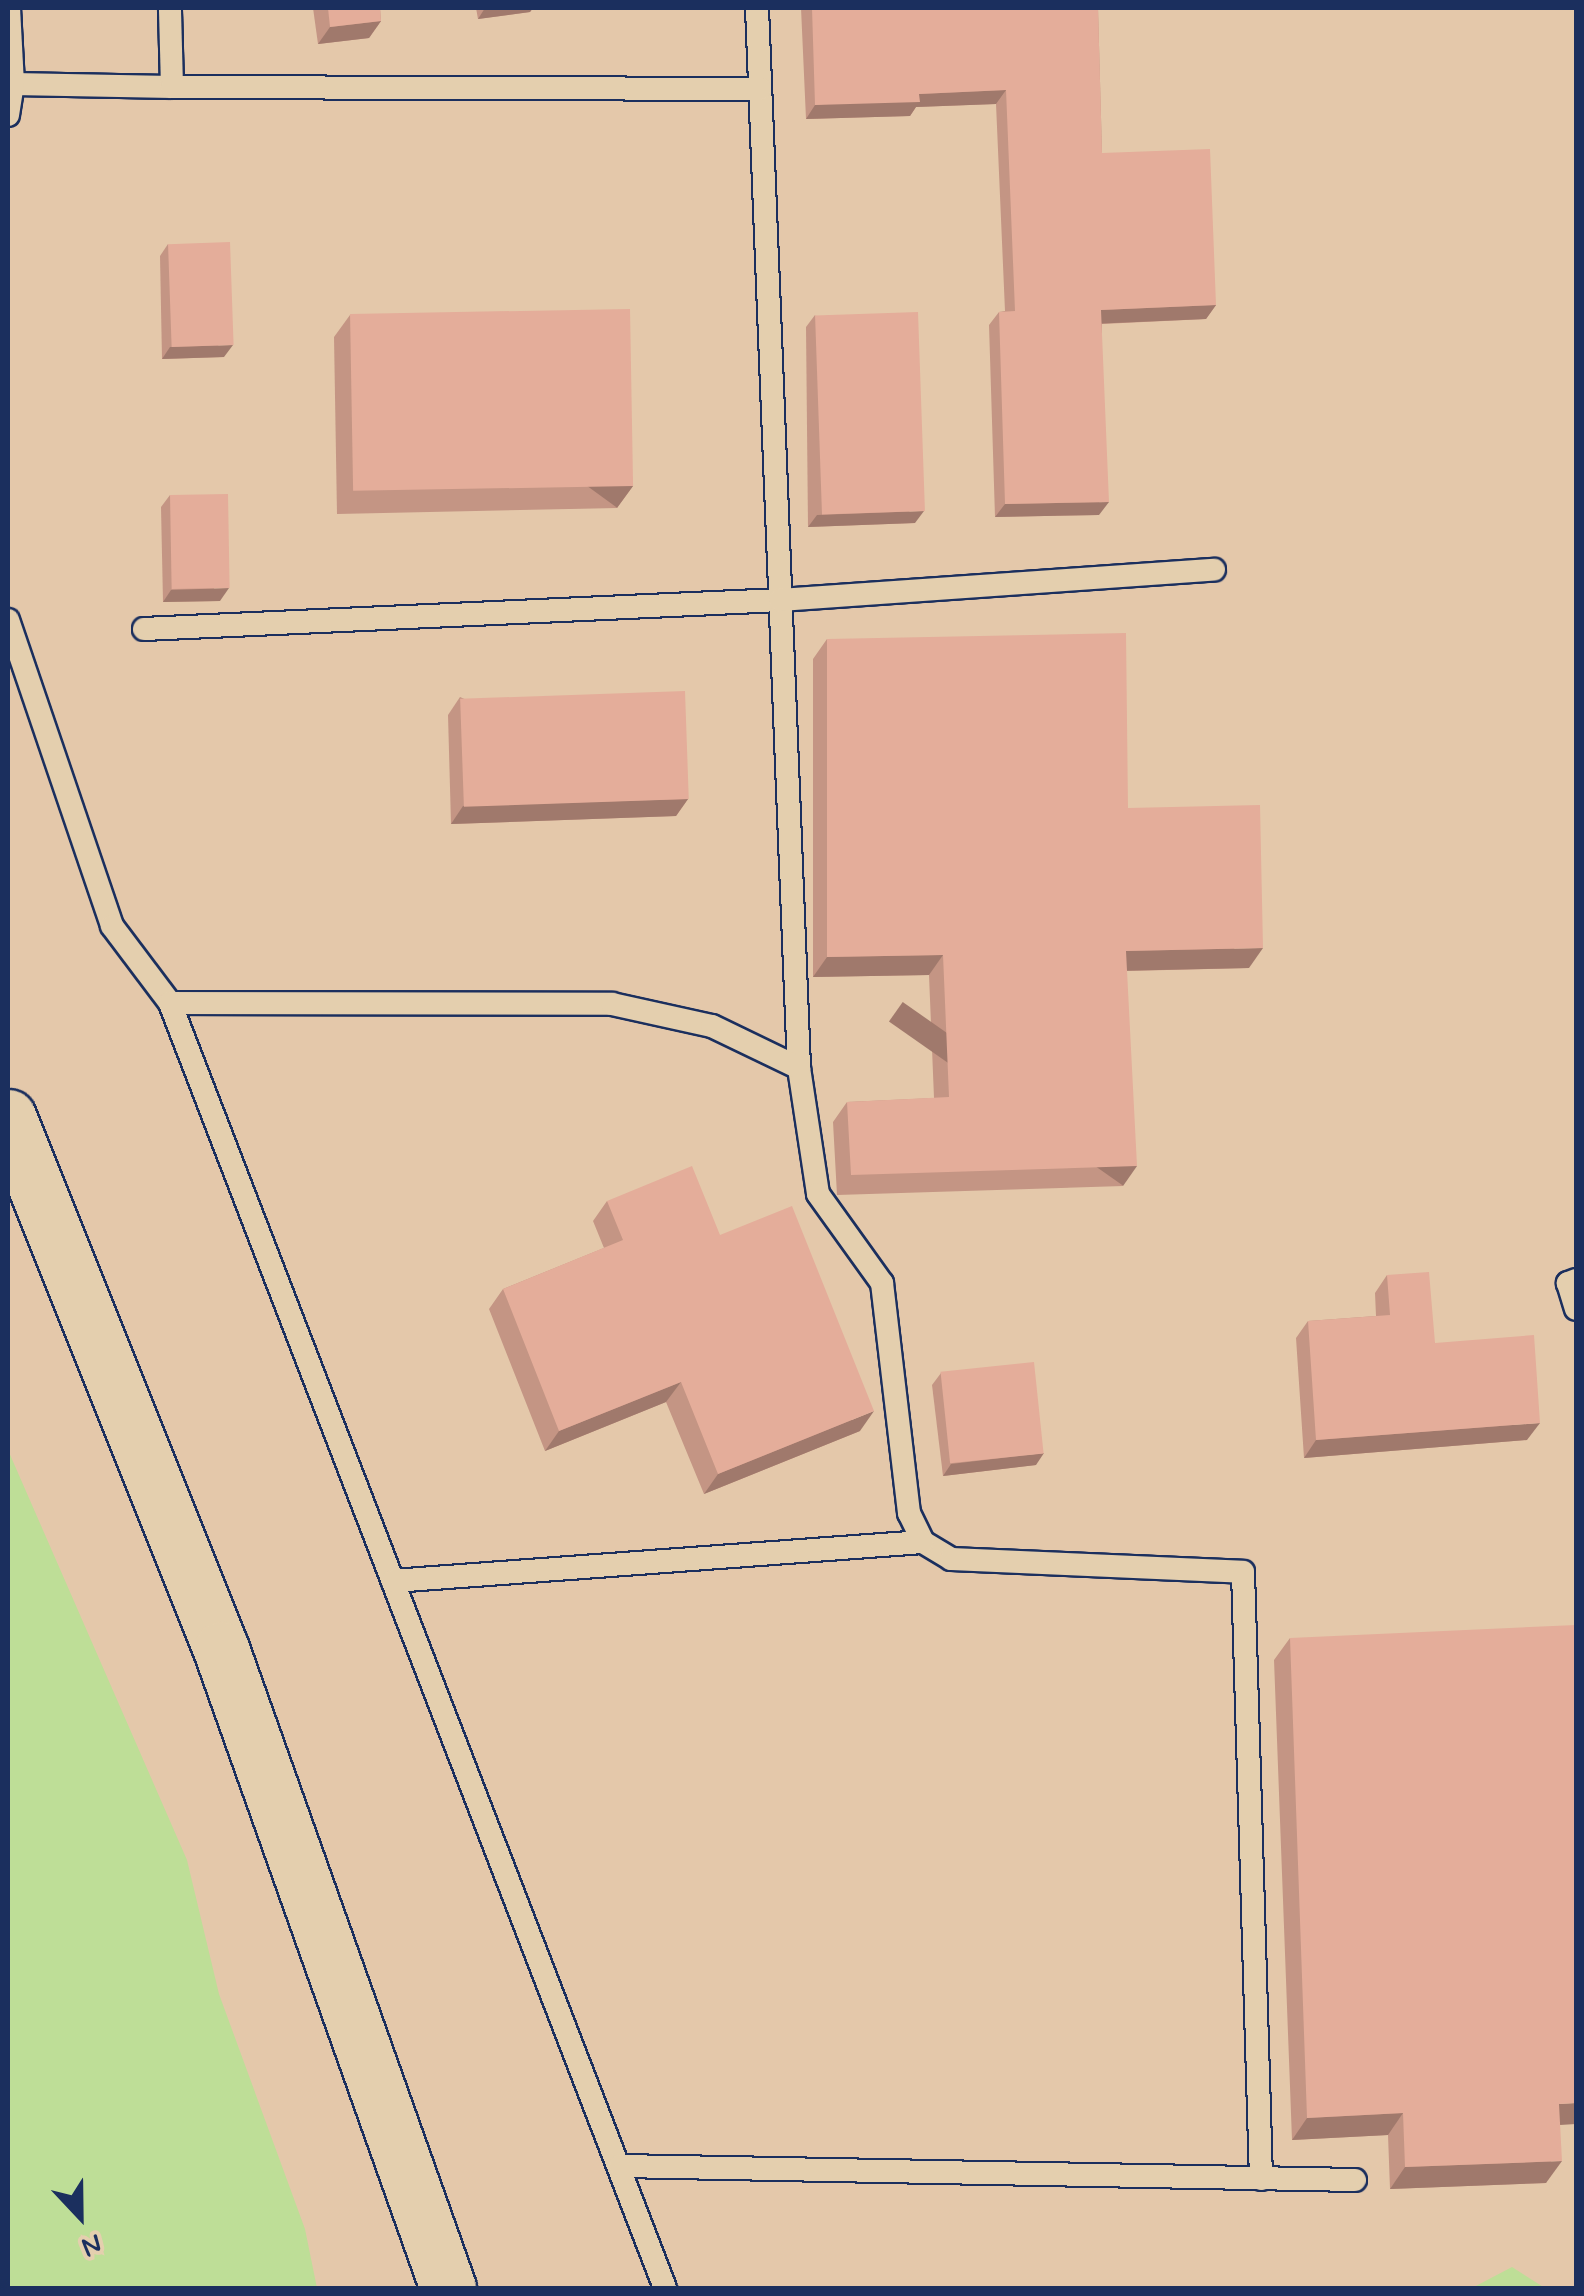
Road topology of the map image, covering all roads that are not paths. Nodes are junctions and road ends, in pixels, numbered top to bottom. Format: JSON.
{"nodes":[{"id":1,"x":10,"y":8,"type":"edge"},
{"id":2,"x":170,"y":8,"type":"edge"},
{"id":3,"x":758,"y":8,"type":"edge"},
{"id":4,"x":12,"y":84,"type":"junction"},
{"id":5,"x":172,"y":86,"type":"junction"},
{"id":6,"x":760,"y":89,"type":"junction"},
{"id":7,"x":8,"y":115,"type":"edge"},
{"id":8,"x":1214,"y":570,"type":"dead end"},
{"id":9,"x":780,"y":600,"type":"junction"},
{"id":10,"x":8,"y":620,"type":"edge"},
{"id":11,"x":144,"y":629,"type":"dead end"},
{"id":12,"x":170,"y":1004,"type":"junction"},
{"id":13,"x":798,"y":1068,"type":"junction"},
{"id":14,"x":8,"y":1117,"type":"edge"},
{"id":15,"x":1576,"y":1280,"type":"edge"},
{"id":16,"x":1576,"y":1309,"type":"edge"},
{"id":17,"x":923,"y":1542,"type":"junction"},
{"id":18,"x":393,"y":1581,"type":"junction"},
{"id":19,"x":620,"y":2166,"type":"junction"},
{"id":20,"x":1261,"y":2179,"type":"junction"},
{"id":21,"x":1355,"y":2180,"type":"dead end"},
{"id":22,"x":448,"y":2288,"type":"edge"},
{"id":23,"x":666,"y":2288,"type":"edge"}],
"edges":[{"from":1,"to":4,"type":"lane"},
{"from":2,"to":5,"type":"lane"},
{"from":3,"to":6,"type":"lane"},
{"from":4,"to":5,"type":"lane"},
{"from":4,"to":7,"type":"lane"},
{"from":5,"to":6,"type":"lane"},
{"from":6,"to":9,"type":"lane"},
{"from":8,"to":9,"type":"lane"},
{"from":9,"to":11,"type":"lane"},
{"from":9,"to":13,"type":"lane"},
{"from":10,"to":12,"type":"lane"},
{"from":12,"to":13,"type":"lane"},
{"from":12,"to":18,"type":"lane"},
{"from":13,"to":17,"type":"lane"},
{"from":14,"to":22,"type":"street"},
{"from":15,"to":16,"type":"lane"},
{"from":17,"to":18,"type":"lane"},
{"from":17,"to":20,"type":"lane"},
{"from":18,"to":19,"type":"lane"},
{"from":19,"to":20,"type":"lane"},
{"from":19,"to":23,"type":"lane"},
{"from":20,"to":21,"type":"lane"}]}
